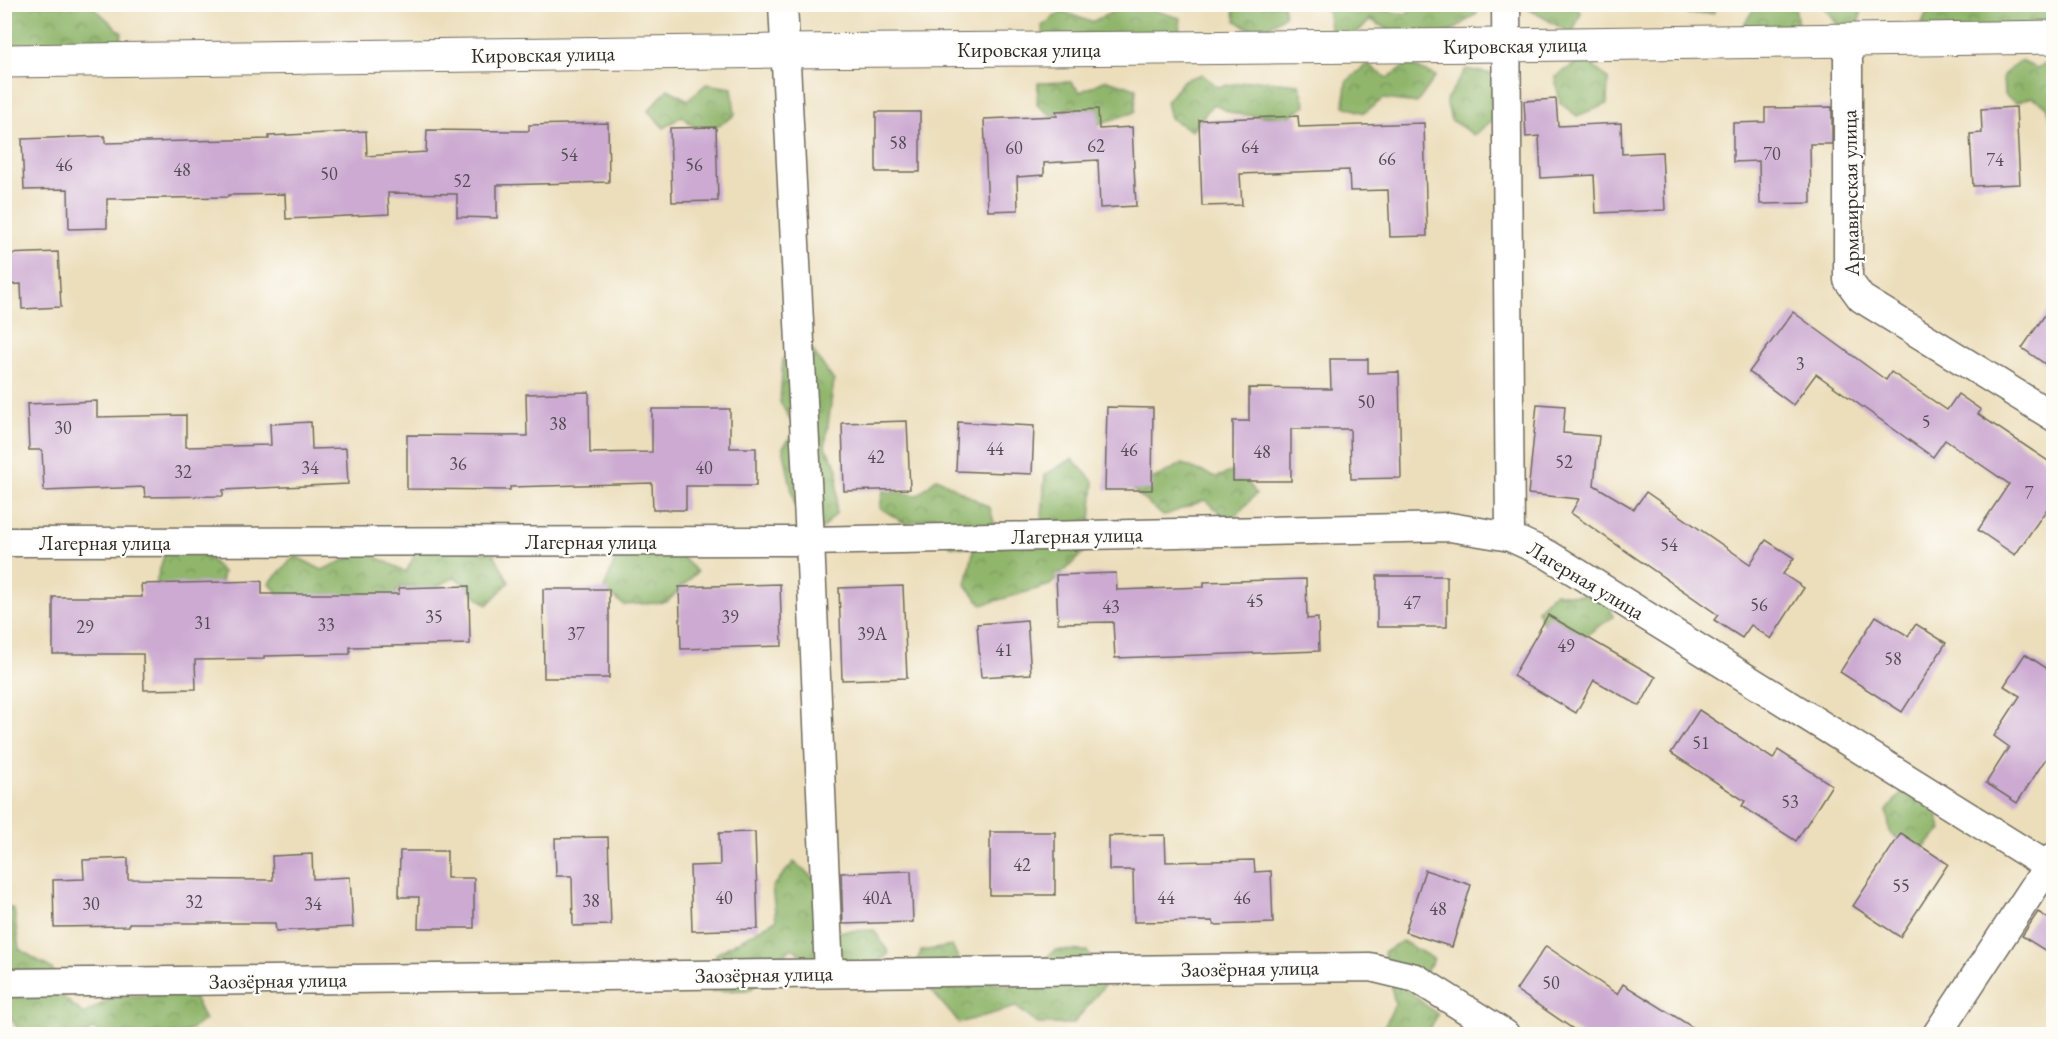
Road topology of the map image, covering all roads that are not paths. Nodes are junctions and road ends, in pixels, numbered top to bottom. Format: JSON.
{"nodes":[{"id":1,"x":783,"y":4,"type":"edge"},
{"id":2,"x":1506,"y":4,"type":"edge"},
{"id":3,"x":2054,"y":37,"type":"edge"},
{"id":4,"x":1848,"y":39,"type":"junction"},
{"id":5,"x":1506,"y":45,"type":"junction"},
{"id":6,"x":784,"y":51,"type":"junction"},
{"id":7,"x":4,"y":61,"type":"edge"},
{"id":8,"x":2054,"y":417,"type":"edge"},
{"id":9,"x":1510,"y":537,"type":"junction"},
{"id":10,"x":810,"y":541,"type":"junction"},
{"id":11,"x":4,"y":542,"type":"edge"},
{"id":12,"x":2052,"y":864,"type":"edge"},
{"id":13,"x":829,"y":974,"type":"junction"},
{"id":14,"x":4,"y":983,"type":"edge"},
{"id":15,"x":1505,"y":1035,"type":"edge"},
{"id":16,"x":1937,"y":1035,"type":"edge"}],
"edges":[{"from":1,"to":6,"type":"street"},
{"from":2,"to":5,"type":"street"},
{"from":3,"to":4,"type":"street","name":"Кировская улица"},
{"from":4,"to":5,"type":"street","name":"Кировская улица"},
{"from":4,"to":8,"type":"street","name":"Армавирская улица"},
{"from":5,"to":6,"type":"street","name":"Кировская улица"},
{"from":5,"to":9,"type":"street"},
{"from":6,"to":7,"type":"street","name":"Кировская улица"},
{"from":6,"to":10,"type":"street"},
{"from":9,"to":10,"type":"street","name":"Лагерная улица"},
{"from":9,"to":12,"type":"street","name":"Лагерная улица"},
{"from":10,"to":11,"type":"street","name":"Лагерная улица"},
{"from":10,"to":13,"type":"street"},
{"from":12,"to":16,"type":"street"},
{"from":13,"to":14,"type":"street","name":"Заозёрная улица"},
{"from":13,"to":15,"type":"street","name":"Заозёрная улица"}]}
